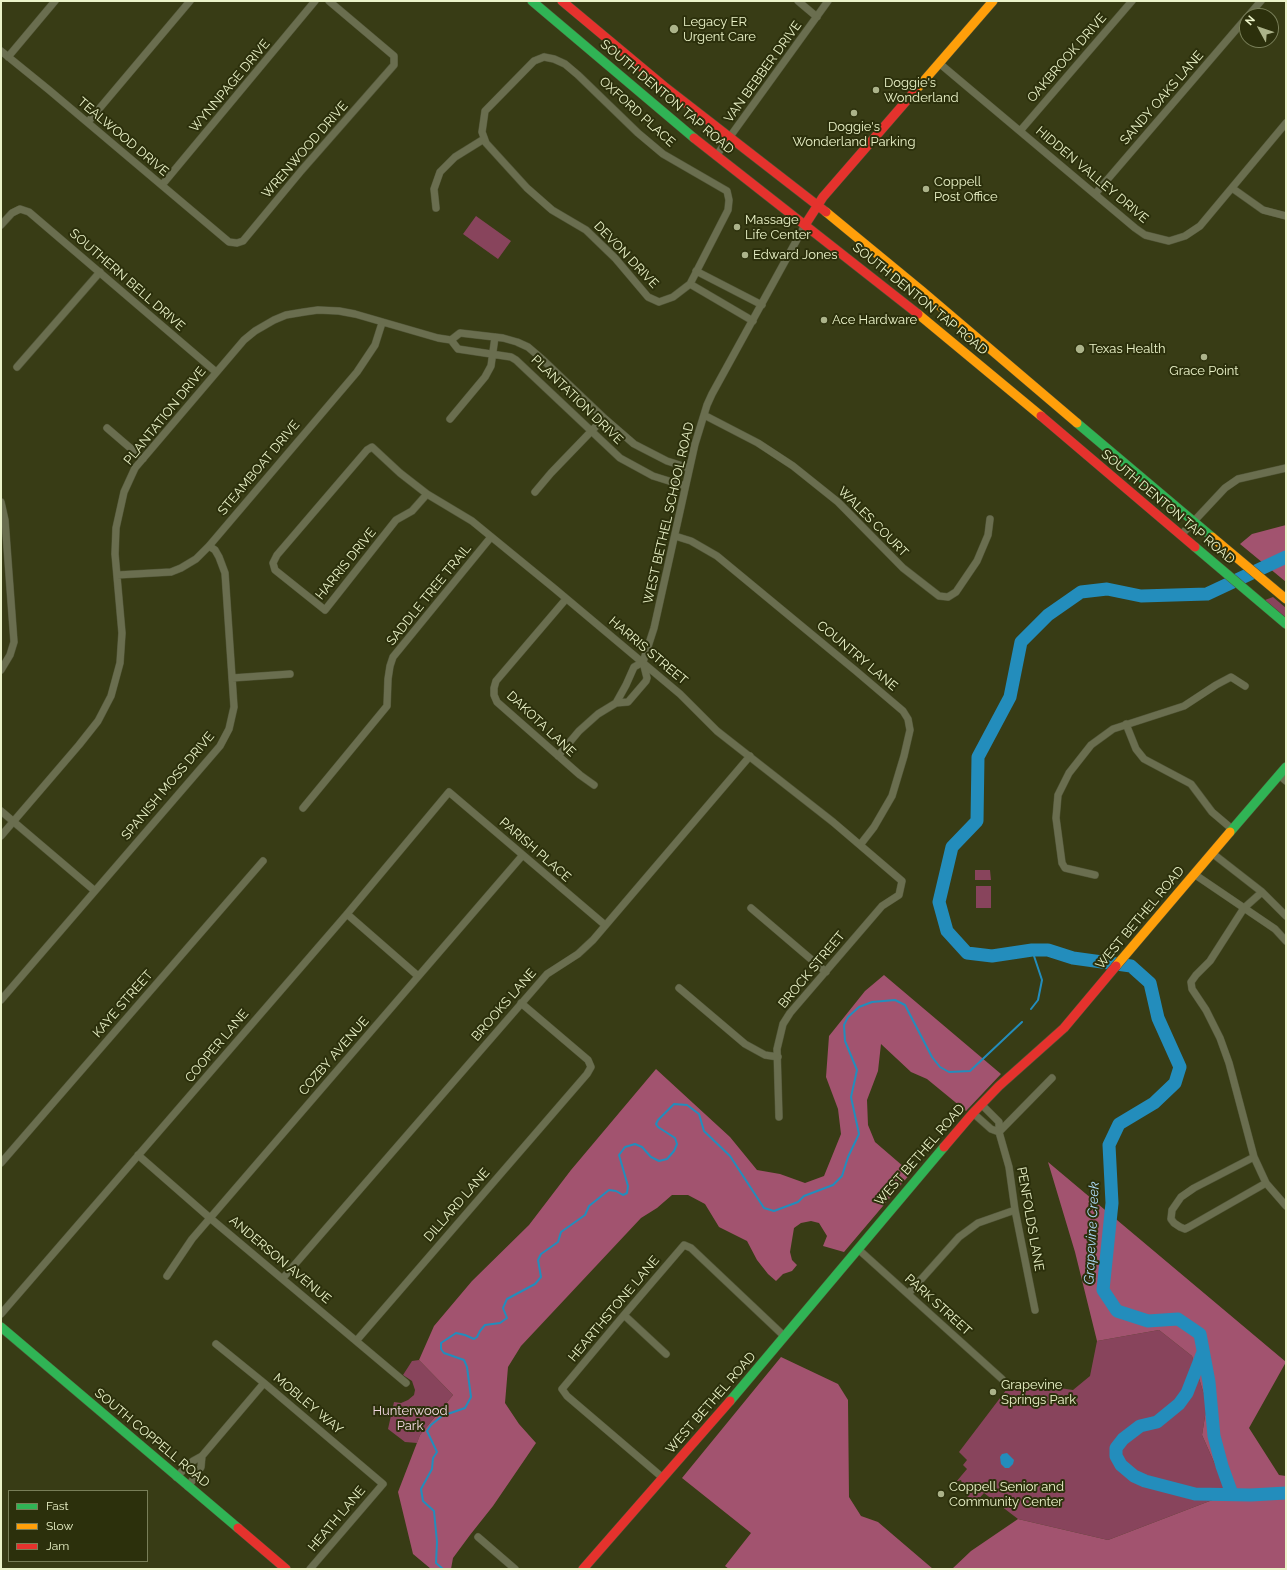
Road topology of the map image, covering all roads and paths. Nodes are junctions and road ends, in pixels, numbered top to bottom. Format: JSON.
{"nodes":[{"id":1,"x":55,"y":1,"type":"edge"},
{"id":2,"x":190,"y":1,"type":"edge"},
{"id":3,"x":315,"y":1,"type":"edge"},
{"id":4,"x":330,"y":1,"type":"edge"},
{"id":5,"x":532,"y":1,"type":"edge"},
{"id":6,"x":562,"y":1,"type":"edge"},
{"id":7,"x":798,"y":1,"type":"edge"},
{"id":8,"x":828,"y":1,"type":"edge"},
{"id":9,"x":993,"y":1,"type":"edge"},
{"id":10,"x":1132,"y":1,"type":"edge"},
{"id":11,"x":817,"y":17,"type":"junction"},
{"id":12,"x":1239,"y":27,"type":"edge"},
{"id":13,"x":592,"y":39,"type":"junction"},
{"id":14,"x":1,"y":51,"type":"edge"},
{"id":15,"x":8,"y":57,"type":"junction"},
{"id":16,"x":939,"y":63,"type":"junction"},
{"id":17,"x":88,"y":122,"type":"junction"},
{"id":18,"x":1286,"y":123,"type":"edge"},
{"id":19,"x":1020,"y":131,"type":"junction"},
{"id":20,"x":483,"y":136,"type":"junction"},
{"id":21,"x":730,"y":138,"type":"junction"},
{"id":22,"x":716,"y":156,"type":"junction"},
{"id":23,"x":162,"y":186,"type":"junction"},
{"id":24,"x":1232,"y":188,"type":"junction"},
{"id":25,"x":1095,"y":194,"type":"junction"},
{"id":26,"x":817,"y":205,"type":"junction"},
{"id":27,"x":436,"y":208,"type":"dead end"},
{"id":28,"x":1286,"y":216,"type":"edge"},
{"id":29,"x":806,"y":225,"type":"junction"},
{"id":30,"x":1,"y":226,"type":"edge"},
{"id":31,"x":229,"y":242,"type":"joint"},
{"id":32,"x":696,"y":271,"type":"junction"},
{"id":33,"x":100,"y":272,"type":"junction"},
{"id":34,"x":690,"y":284,"type":"junction"},
{"id":35,"x":762,"y":305,"type":"junction"},
{"id":36,"x":753,"y":321,"type":"junction"},
{"id":37,"x":382,"y":323,"type":"junction"},
{"id":38,"x":495,"y":337,"type":"junction"},
{"id":39,"x":451,"y":340,"type":"junction"},
{"id":40,"x":995,"y":353,"type":"junction"},
{"id":41,"x":493,"y":354,"type":"junction"},
{"id":42,"x":17,"y":367,"type":"dead end"},
{"id":43,"x":983,"y":367,"type":"junction"},
{"id":44,"x":216,"y":372,"type":"junction"},
{"id":45,"x":704,"y":415,"type":"junction"},
{"id":46,"x":1068,"y":415,"type":"junction"},
{"id":47,"x":604,"y":418,"type":"junction"},
{"id":48,"x":450,"y":419,"type":"dead end"},
{"id":49,"x":107,"y":428,"type":"dead end"},
{"id":50,"x":1056,"y":429,"type":"junction"},
{"id":51,"x":592,"y":431,"type":"junction"},
{"id":52,"x":372,"y":447,"type":"joint"},
{"id":53,"x":143,"y":459,"type":"junction"},
{"id":54,"x":689,"y":468,"type":"junction"},
{"id":55,"x":1286,"y":468,"type":"edge"},
{"id":56,"x":685,"y":486,"type":"junction"},
{"id":57,"x":535,"y":492,"type":"dead end"},
{"id":58,"x":427,"y":494,"type":"junction"},
{"id":59,"x":1,"y":502,"type":"edge"},
{"id":60,"x":990,"y":519,"type":"dead end"},
{"id":61,"x":1193,"y":521,"type":"junction"},
{"id":62,"x":1181,"y":535,"type":"junction"},
{"id":63,"x":674,"y":536,"type":"junction"},
{"id":64,"x":492,"y":537,"type":"junction"},
{"id":65,"x":4,"y":545,"type":"edge"},
{"id":66,"x":209,"y":546,"type":"junction"},
{"id":67,"x":117,"y":576,"type":"junction"},
{"id":68,"x":1283,"y":596,"type":"edge"},
{"id":69,"x":566,"y":598,"type":"junction"},
{"id":70,"x":1286,"y":624,"type":"edge"},
{"id":71,"x":643,"y":662,"type":"junction"},
{"id":72,"x":1,"y":670,"type":"edge"},
{"id":73,"x":290,"y":674,"type":"dead end"},
{"id":74,"x":232,"y":678,"type":"junction"},
{"id":75,"x":1245,"y":686,"type":"dead end"},
{"id":76,"x":616,"y":703,"type":"junction"},
{"id":77,"x":1126,"y":724,"type":"junction"},
{"id":78,"x":558,"y":756,"type":"junction"},
{"id":79,"x":750,"y":756,"type":"junction"},
{"id":80,"x":1286,"y":767,"type":"edge"},
{"id":81,"x":1282,"y":778,"type":"edge"},
{"id":82,"x":594,"y":785,"type":"dead end"},
{"id":83,"x":449,"y":792,"type":"joint"},
{"id":84,"x":303,"y":808,"type":"dead end"},
{"id":85,"x":1,"y":811,"type":"edge"},
{"id":86,"x":13,"y":821,"type":"junction"},
{"id":87,"x":1232,"y":829,"type":"junction"},
{"id":88,"x":1,"y":836,"type":"edge"},
{"id":89,"x":860,"y":846,"type":"junction"},
{"id":90,"x":1212,"y":853,"type":"junction"},
{"id":91,"x":522,"y":856,"type":"junction"},
{"id":92,"x":263,"y":861,"type":"dead end"},
{"id":93,"x":1194,"y":874,"type":"junction"},
{"id":94,"x":1095,"y":875,"type":"dead end"},
{"id":95,"x":902,"y":881,"type":"joint"},
{"id":96,"x":95,"y":891,"type":"junction"},
{"id":97,"x":1262,"y":892,"type":"junction"},
{"id":98,"x":751,"y":908,"type":"dead end"},
{"id":99,"x":1244,"y":908,"type":"junction"},
{"id":100,"x":347,"y":914,"type":"junction"},
{"id":101,"x":1286,"y":916,"type":"edge"},
{"id":102,"x":605,"y":925,"type":"junction"},
{"id":103,"x":1286,"y":940,"type":"edge"},
{"id":104,"x":826,"y":972,"type":"junction"},
{"id":105,"x":418,"y":976,"type":"junction"},
{"id":106,"x":679,"y":988,"type":"dead end"},
{"id":107,"x":1,"y":1000,"type":"edge"},
{"id":108,"x":521,"y":1003,"type":"junction"},
{"id":109,"x":778,"y":1057,"type":"junction"},
{"id":110,"x":1052,"y":1078,"type":"dead end"},
{"id":111,"x":981,"y":1104,"type":"junction"},
{"id":112,"x":973,"y":1113,"type":"junction"},
{"id":113,"x":779,"y":1117,"type":"dead end"},
{"id":114,"x":999,"y":1132,"type":"junction"},
{"id":115,"x":138,"y":1155,"type":"junction"},
{"id":116,"x":1254,"y":1157,"type":"junction"},
{"id":117,"x":1,"y":1163,"type":"edge"},
{"id":118,"x":1266,"y":1183,"type":"junction"},
{"id":119,"x":1286,"y":1206,"type":"edge"},
{"id":120,"x":1015,"y":1210,"type":"junction"},
{"id":121,"x":210,"y":1218,"type":"junction"},
{"id":122,"x":858,"y":1249,"type":"junction"},
{"id":123,"x":167,"y":1276,"type":"dead end"},
{"id":124,"x":283,"y":1278,"type":"junction"},
{"id":125,"x":908,"y":1294,"type":"junction"},
{"id":126,"x":1035,"y":1310,"type":"dead end"},
{"id":127,"x":1,"y":1314,"type":"edge"},
{"id":128,"x":624,"y":1314,"type":"junction"},
{"id":129,"x":1,"y":1327,"type":"edge"},
{"id":130,"x":784,"y":1336,"type":"junction"},
{"id":131,"x":357,"y":1340,"type":"junction"},
{"id":132,"x":216,"y":1344,"type":"dead end"},
{"id":133,"x":666,"y":1354,"type":"dead end"},
{"id":134,"x":1002,"y":1379,"type":"dead end"},
{"id":135,"x":264,"y":1383,"type":"junction"},
{"id":136,"x":406,"y":1383,"type":"dead end"},
{"id":137,"x":202,"y":1456,"type":"junction"},
{"id":138,"x":176,"y":1477,"type":"junction"},
{"id":139,"x":663,"y":1478,"type":"junction"},
{"id":140,"x":383,"y":1484,"type":"joint"},
{"id":141,"x":188,"y":1486,"type":"junction"},
{"id":142,"x":478,"y":1537,"type":"dead end"},
{"id":143,"x":286,"y":1569,"type":"edge"},
{"id":144,"x":310,"y":1569,"type":"edge"},
{"id":145,"x":515,"y":1569,"type":"edge"},
{"id":146,"x":583,"y":1569,"type":"edge"}],
"edges":[{"from":1,"to":15,"type":"street"},
{"from":2,"to":17,"type":"street"},
{"from":3,"to":23,"type":"street","name":"WYNNPAGE DRIVE"},
{"from":4,"to":31,"type":"street","name":"WRENWOOD DRIVE"},
{"from":5,"to":13,"type":"main road","name":"SOUTH DENTON TAP ROAD"},
{"from":6,"to":13,"type":"main road","name":"SOUTH DENTON TAP ROAD"},
{"from":7,"to":11,"type":"street"},
{"from":8,"to":11,"type":"street","name":"VAN BEBBER DRIVE"},
{"from":9,"to":16,"type":"main road"},
{"from":10,"to":19,"type":"street","name":"OAKBROOK DRIVE"},
{"from":11,"to":21,"type":"street","name":"VAN BEBBER DRIVE"},
{"from":12,"to":25,"type":"street","name":"SANDY OAKS LANE"},
{"from":13,"to":21,"type":"main road","name":"SOUTH DENTON TAP ROAD"},
{"from":13,"to":22,"type":"main road","name":"SOUTH DENTON TAP ROAD"},
{"from":14,"to":15,"type":"street","name":"TEALWOOD DRIVE"},
{"from":15,"to":17,"type":"street","name":"TEALWOOD DRIVE"},
{"from":16,"to":19,"type":"street","name":"HIDDEN VALLEY DRIVE"},
{"from":16,"to":26,"type":"main road"},
{"from":17,"to":23,"type":"street","name":"TEALWOOD DRIVE"},
{"from":18,"to":24,"type":"street","name":"HIDDEN VALLEY DRIVE"},
{"from":19,"to":25,"type":"street","name":"HIDDEN VALLEY DRIVE"},
{"from":20,"to":27,"type":"street"},
{"from":20,"to":32,"type":"street","name":"OXFORD PLACE"},
{"from":20,"to":34,"type":"street","name":"DEVON DRIVE"},
{"from":21,"to":22,"type":"street","name":"VAN BEBBER DRIVE"},
{"from":21,"to":26,"type":"main road","name":"SOUTH DENTON TAP ROAD"},
{"from":22,"to":29,"type":"main road","name":"SOUTH DENTON TAP ROAD"},
{"from":23,"to":31,"type":"street","name":"TEALWOOD DRIVE"},
{"from":24,"to":25,"type":"street","name":"HIDDEN VALLEY DRIVE"},
{"from":24,"to":28,"type":"street"},
{"from":26,"to":29,"type":"main road"},
{"from":26,"to":40,"type":"main road","name":"SOUTH DENTON TAP ROAD"},
{"from":29,"to":35,"type":"street","name":"WEST BETHEL SCHOOL ROAD"},
{"from":29,"to":43,"type":"main road","name":"SOUTH DENTON TAP ROAD"},
{"from":30,"to":33,"type":"street","name":"SOUTHERN BELL DRIVE"},
{"from":32,"to":34,"type":"street"},
{"from":32,"to":35,"type":"street"},
{"from":33,"to":42,"type":"street"},
{"from":33,"to":44,"type":"street","name":"SOUTHERN BELL DRIVE"},
{"from":34,"to":36,"type":"street"},
{"from":35,"to":36,"type":"street","name":"WEST BETHEL SCHOOL ROAD"},
{"from":36,"to":45,"type":"street","name":"WEST BETHEL SCHOOL ROAD"},
{"from":37,"to":39,"type":"street","name":"PLANTATION DRIVE"},
{"from":37,"to":44,"type":"street","name":"PLANTATION DRIVE"},
{"from":37,"to":66,"type":"street","name":"STEAMBOAT DRIVE"},
{"from":38,"to":39,"type":"street","name":"PLANTATION DRIVE"},
{"from":38,"to":41,"type":"street"},
{"from":38,"to":47,"type":"street","name":"PLANTATION DRIVE"},
{"from":39,"to":41,"type":"street","name":"PLANTATION DRIVE"},
{"from":40,"to":43,"type":"main road"},
{"from":40,"to":46,"type":"main road","name":"SOUTH DENTON TAP ROAD"},
{"from":41,"to":48,"type":"street"},
{"from":41,"to":51,"type":"street","name":"PLANTATION DRIVE"},
{"from":43,"to":50,"type":"main road","name":"SOUTH DENTON TAP ROAD"},
{"from":44,"to":53,"type":"street","name":"PLANTATION DRIVE"},
{"from":45,"to":54,"type":"street","name":"WEST BETHEL SCHOOL ROAD"},
{"from":45,"to":60,"type":"street","name":"WALES COURT"},
{"from":46,"to":50,"type":"main road"},
{"from":46,"to":61,"type":"main road","name":"SOUTH DENTON TAP ROAD"},
{"from":47,"to":51,"type":"street"},
{"from":47,"to":54,"type":"street","name":"PLANTATION DRIVE"},
{"from":49,"to":53,"type":"street"},
{"from":50,"to":62,"type":"main road","name":"SOUTH DENTON TAP ROAD"},
{"from":51,"to":56,"type":"street","name":"PLANTATION DRIVE"},
{"from":51,"to":57,"type":"street"},
{"from":52,"to":58,"type":"street","name":"HARRIS STREET"},
{"from":52,"to":58,"type":"street","name":"HARRIS DRIVE"},
{"from":53,"to":67,"type":"street","name":"PLANTATION DRIVE"},
{"from":54,"to":56,"type":"street","name":"WEST BETHEL SCHOOL ROAD"},
{"from":55,"to":61,"type":"street"},
{"from":56,"to":63,"type":"street","name":"WEST BETHEL SCHOOL ROAD"},
{"from":58,"to":64,"type":"street","name":"HARRIS STREET"},
{"from":59,"to":65,"type":"street"},
{"from":61,"to":62,"type":"street"},
{"from":61,"to":68,"type":"main road","name":"SOUTH DENTON TAP ROAD"},
{"from":62,"to":70,"type":"main road","name":"SOUTH DENTON TAP ROAD"},
{"from":63,"to":71,"type":"street","name":"WEST BETHEL SCHOOL ROAD"},
{"from":63,"to":89,"type":"street","name":"COUNTRY LANE"},
{"from":64,"to":69,"type":"street","name":"HARRIS STREET"},
{"from":64,"to":84,"type":"street","name":"SADDLE TREE TRAIL"},
{"from":65,"to":72,"type":"street"},
{"from":66,"to":67,"type":"street","name":"STEAMBOAT DRIVE"},
{"from":66,"to":74,"type":"street","name":"SPANISH MOSS DRIVE"},
{"from":67,"to":86,"type":"street","name":"PLANTATION DRIVE"},
{"from":69,"to":71,"type":"street","name":"HARRIS STREET"},
{"from":69,"to":78,"type":"street","name":"DAKOTA LANE"},
{"from":71,"to":76,"type":"street"},
{"from":71,"to":76,"type":"street"},
{"from":71,"to":79,"type":"street","name":"HARRIS STREET"},
{"from":73,"to":74,"type":"street"},
{"from":74,"to":96,"type":"street","name":"SPANISH MOSS DRIVE"},
{"from":75,"to":77,"type":"street"},
{"from":76,"to":78,"type":"street"},
{"from":77,"to":87,"type":"street"},
{"from":77,"to":94,"type":"street"},
{"from":78,"to":82,"type":"street","name":"DAKOTA LANE"},
{"from":79,"to":89,"type":"street","name":"HARRIS STREET"},
{"from":79,"to":102,"type":"street","name":"BROOKS LANE"},
{"from":80,"to":81,"type":"main road","name":"WEST BETHEL ROAD"},
{"from":81,"to":87,"type":"main road","name":"WEST BETHEL ROAD"},
{"from":83,"to":91,"type":"street","name":"PARISH PLACE"},
{"from":83,"to":100,"type":"street","name":"COOPER LANE"},
{"from":85,"to":86,"type":"street"},
{"from":86,"to":88,"type":"street","name":"PLANTATION DRIVE"},
{"from":86,"to":96,"type":"street"},
{"from":87,"to":90,"type":"main road","name":"WEST BETHEL ROAD"},
{"from":89,"to":95,"type":"street","name":"HARRIS STREET"},
{"from":90,"to":93,"type":"main road","name":"WEST BETHEL ROAD"},
{"from":90,"to":97,"type":"street"},
{"from":91,"to":102,"type":"street","name":"PARISH PLACE"},
{"from":91,"to":105,"type":"street","name":"COZBY AVENUE"},
{"from":92,"to":117,"type":"street","name":"KAYE STREET"},
{"from":93,"to":99,"type":"street"},
{"from":93,"to":111,"type":"main road","name":"WEST BETHEL ROAD"},
{"from":95,"to":104,"type":"street","name":"BROCK STREET"},
{"from":96,"to":107,"type":"street","name":"SPANISH MOSS DRIVE"},
{"from":97,"to":99,"type":"street"},
{"from":97,"to":101,"type":"street"},
{"from":98,"to":104,"type":"street"},
{"from":99,"to":103,"type":"street"},
{"from":99,"to":116,"type":"street"},
{"from":100,"to":105,"type":"street"},
{"from":100,"to":115,"type":"street","name":"COOPER LANE"},
{"from":102,"to":108,"type":"street","name":"BROOKS LANE"},
{"from":104,"to":109,"type":"street","name":"BROCK STREET"},
{"from":105,"to":121,"type":"street","name":"COZBY AVENUE"},
{"from":106,"to":109,"type":"street"},
{"from":108,"to":124,"type":"street","name":"BROOKS LANE"},
{"from":108,"to":131,"type":"street","name":"DILLARD LANE"},
{"from":109,"to":113,"type":"street","name":"BROCK STREET"},
{"from":110,"to":114,"type":"street"},
{"from":111,"to":112,"type":"main road","name":"WEST BETHEL ROAD"},
{"from":111,"to":114,"type":"street","name":"PENFOLDS LANE"},
{"from":112,"to":114,"type":"street"},
{"from":112,"to":122,"type":"main road","name":"WEST BETHEL ROAD"},
{"from":114,"to":120,"type":"street","name":"PENFOLDS LANE"},
{"from":115,"to":121,"type":"street","name":"ANDERSON AVENUE"},
{"from":115,"to":127,"type":"street","name":"COOPER LANE"},
{"from":116,"to":118,"type":"street"},
{"from":116,"to":118,"type":"street"},
{"from":118,"to":119,"type":"street"},
{"from":120,"to":125,"type":"street"},
{"from":120,"to":126,"type":"street","name":"PENFOLDS LANE"},
{"from":121,"to":123,"type":"street","name":"COZBY AVENUE"},
{"from":121,"to":124,"type":"street","name":"ANDERSON AVENUE"},
{"from":122,"to":125,"type":"street","name":"PARK STREET"},
{"from":122,"to":130,"type":"main road","name":"WEST BETHEL ROAD"},
{"from":124,"to":131,"type":"street","name":"ANDERSON AVENUE"},
{"from":125,"to":134,"type":"street","name":"PARK STREET"},
{"from":128,"to":130,"type":"street","name":"HEARTHSTONE LANE"},
{"from":128,"to":133,"type":"street"},
{"from":128,"to":139,"type":"street","name":"HEARTHSTONE LANE"},
{"from":129,"to":138,"type":"main road","name":"SOUTH COPPELL ROAD"},
{"from":130,"to":139,"type":"main road","name":"WEST BETHEL ROAD"},
{"from":131,"to":136,"type":"street","name":"ANDERSON AVENUE"},
{"from":132,"to":135,"type":"street","name":"MOBLEY WAY"},
{"from":135,"to":137,"type":"street"},
{"from":135,"to":140,"type":"street","name":"MOBLEY WAY"},
{"from":137,"to":138,"type":"street"},
{"from":137,"to":141,"type":"street"},
{"from":138,"to":141,"type":"main road","name":"SOUTH COPPELL ROAD"},
{"from":139,"to":146,"type":"main road","name":"WEST BETHEL ROAD"},
{"from":140,"to":144,"type":"street","name":"HEATH LANE"},
{"from":141,"to":143,"type":"main road","name":"SOUTH COPPELL ROAD"},
{"from":142,"to":145,"type":"street"}]}
